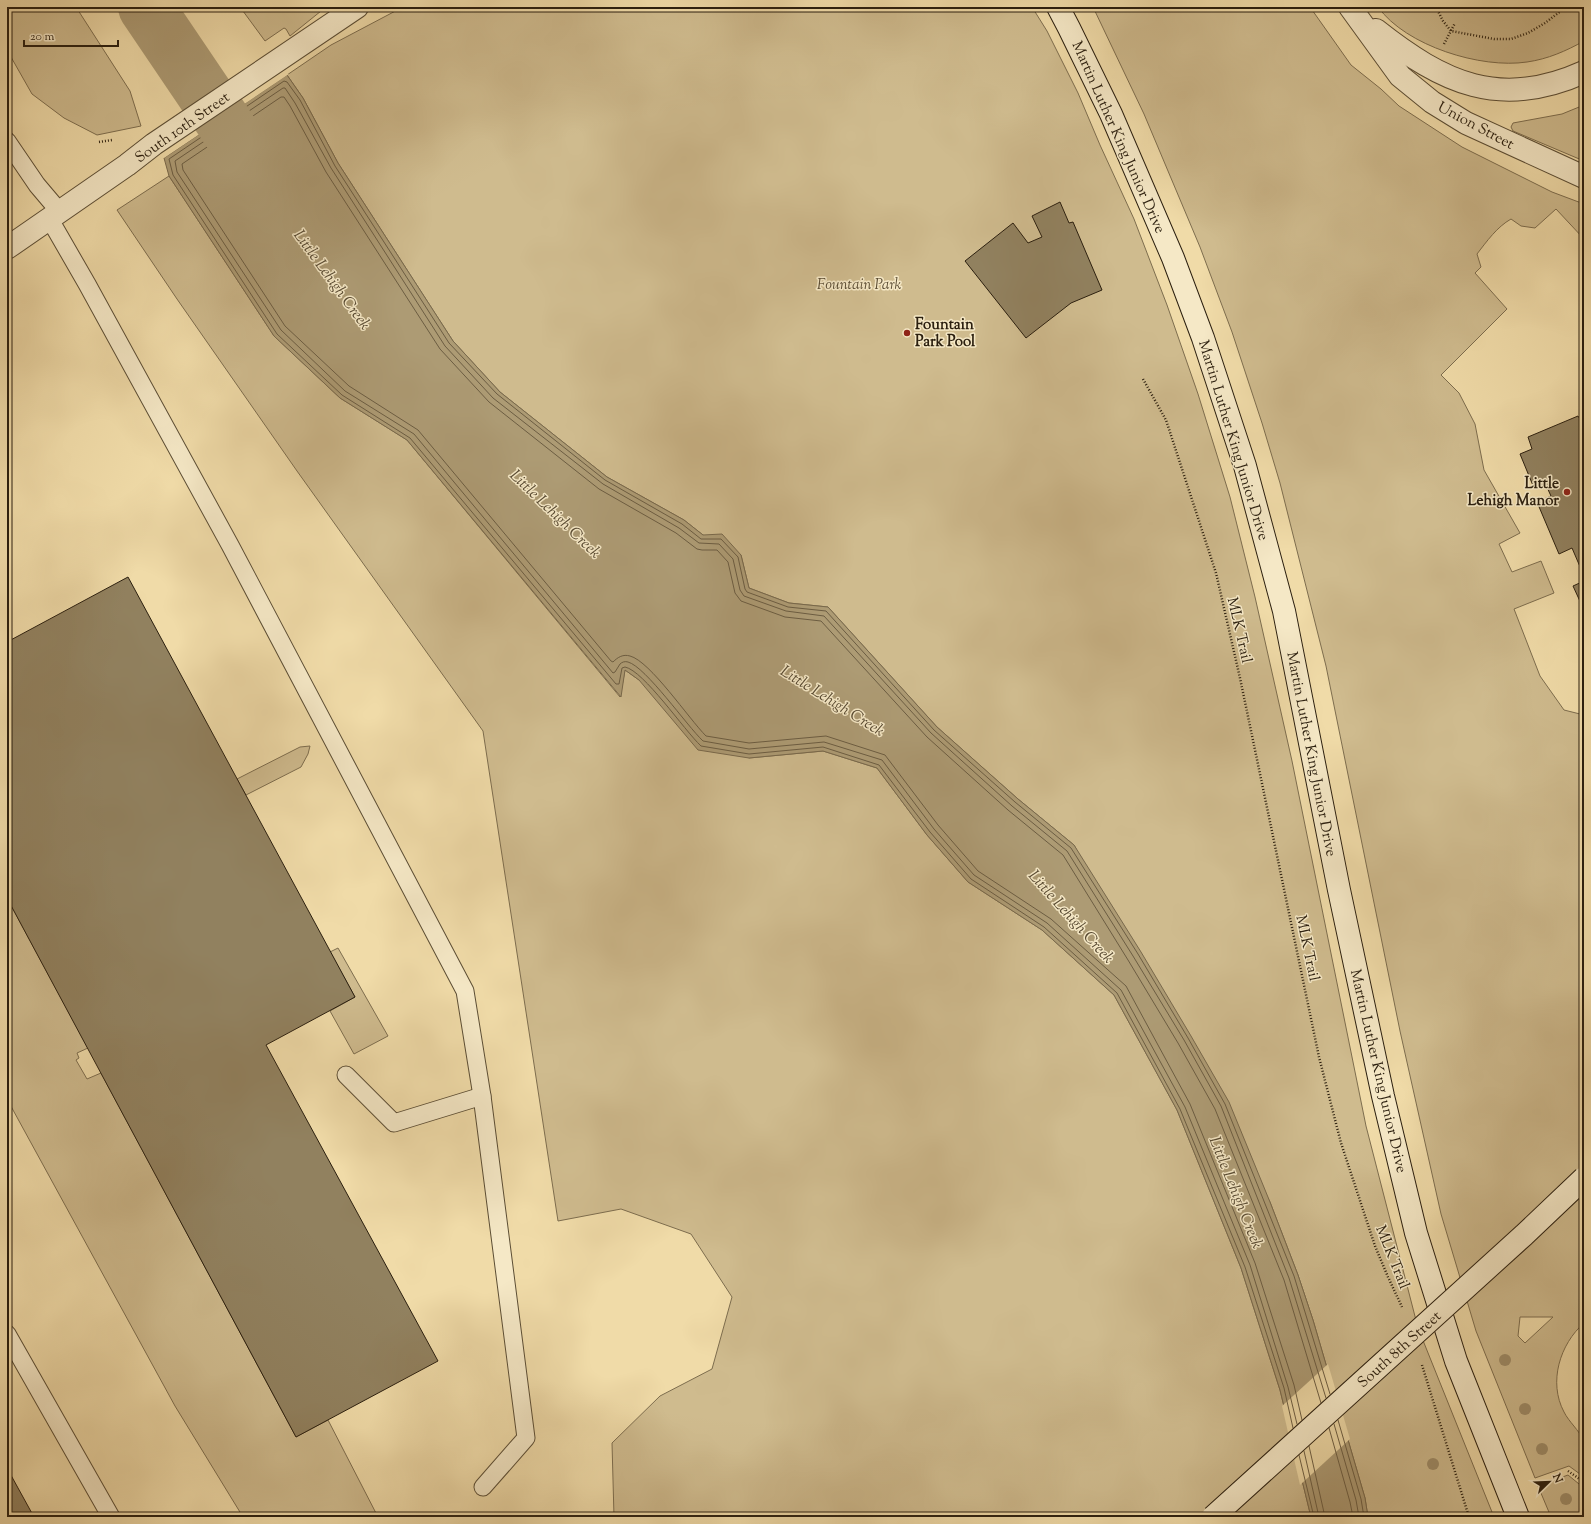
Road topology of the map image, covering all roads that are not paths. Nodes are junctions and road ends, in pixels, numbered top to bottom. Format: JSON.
{"nodes":[{"id":1,"x":357,"y":7,"type":"edge"},
{"id":2,"x":1058,"y":7,"type":"edge"},
{"id":3,"x":1352,"y":10,"type":"edge"},
{"id":4,"x":1584,"y":72,"type":"edge"},
{"id":5,"x":7,"y":140,"type":"edge"},
{"id":6,"x":1584,"y":177,"type":"edge"},
{"id":7,"x":54,"y":214,"type":"junction"},
{"id":8,"x":7,"y":248,"type":"edge"},
{"id":9,"x":346,"y":1075,"type":"dead end"},
{"id":10,"x":482,"y":1096,"type":"junction"},
{"id":11,"x":1584,"y":1178,"type":"edge"},
{"id":12,"x":7,"y":1334,"type":"edge"},
{"id":13,"x":483,"y":1487,"type":"dead end"},
{"id":14,"x":110,"y":1517,"type":"edge"},
{"id":15,"x":1213,"y":1517,"type":"edge"},
{"id":16,"x":1518,"y":1517,"type":"edge"}],
"edges":[{"from":1,"to":7,"type":"main road","name":"South 10th Street"},
{"from":2,"to":16,"type":"main road","name":"Martin Luther King Junior Drive"},
{"from":3,"to":4,"type":"main road","name":"Union Street"},
{"from":3,"to":6,"type":"main road","name":"Union Street"},
{"from":5,"to":7,"type":"lane"},
{"from":7,"to":8,"type":"main road","name":"South 10th Street"},
{"from":7,"to":10,"type":"lane"},
{"from":9,"to":10,"type":"lane"},
{"from":10,"to":13,"type":"lane"},
{"from":11,"to":15,"type":"main road","name":"South 8th Street","bridge":true},
{"from":12,"to":14,"type":"lane"}]}
